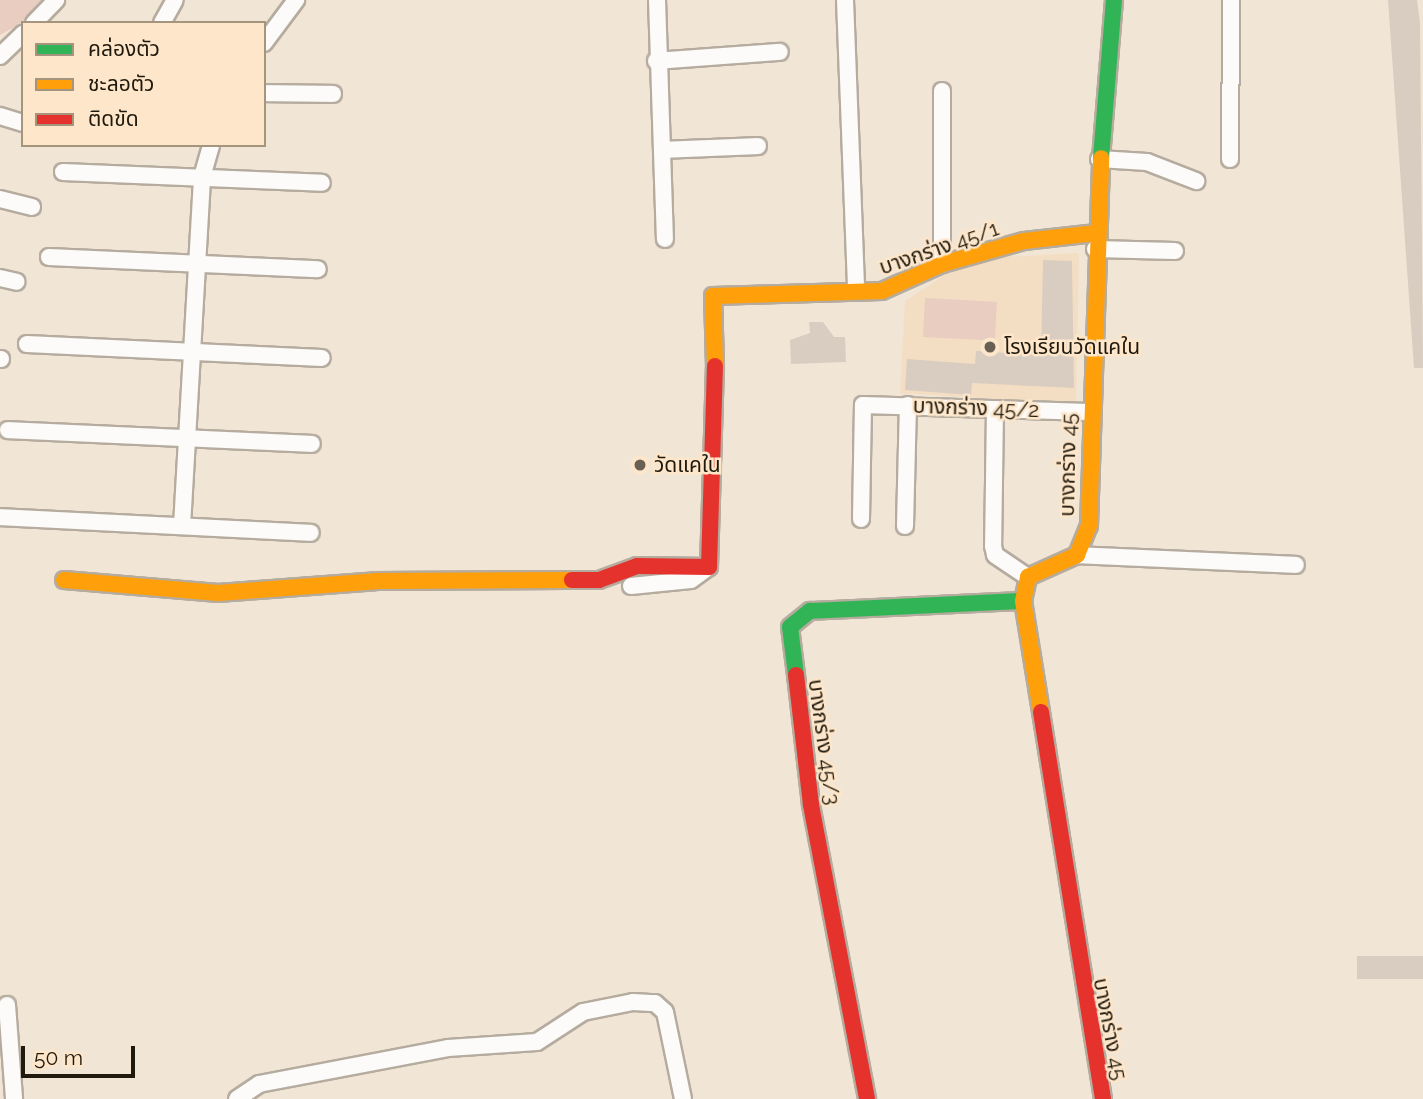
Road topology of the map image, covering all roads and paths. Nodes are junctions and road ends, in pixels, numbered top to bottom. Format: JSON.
{"nodes":[{"id":1,"x":55,"y":0,"type":"edge"},
{"id":2,"x":175,"y":0,"type":"edge"},
{"id":3,"x":296,"y":0,"type":"edge"},
{"id":4,"x":657,"y":0,"type":"edge"},
{"id":5,"x":845,"y":0,"type":"edge"},
{"id":6,"x":1114,"y":0,"type":"edge"},
{"id":7,"x":1231,"y":0,"type":"edge"},
{"id":8,"x":36,"y":21,"type":"edge"},
{"id":9,"x":163,"y":21,"type":"edge"},
{"id":10,"x":21,"y":37,"type":"edge"},
{"id":11,"x":266,"y":40,"type":"edge"},
{"id":12,"x":780,"y":52,"type":"dead end"},
{"id":13,"x":0,"y":57,"type":"edge"},
{"id":14,"x":656,"y":61,"type":"junction"},
{"id":15,"x":942,"y":91,"type":"dead end"},
{"id":16,"x":266,"y":93,"type":"edge"},
{"id":17,"x":333,"y":94,"type":"dead end"},
{"id":18,"x":0,"y":116,"type":"edge"},
{"id":19,"x":21,"y":122,"type":"edge"},
{"id":20,"x":758,"y":146,"type":"dead end"},
{"id":21,"x":210,"y":147,"type":"edge"},
{"id":22,"x":662,"y":150,"type":"junction"},
{"id":23,"x":1099,"y":159,"type":"junction"},
{"id":24,"x":1230,"y":159,"type":"dead end"},
{"id":25,"x":63,"y":172,"type":"dead end"},
{"id":26,"x":202,"y":177,"type":"junction"},
{"id":27,"x":1196,"y":181,"type":"dead end"},
{"id":28,"x":322,"y":183,"type":"dead end"},
{"id":29,"x":0,"y":199,"type":"edge"},
{"id":30,"x":32,"y":207,"type":"dead end"},
{"id":31,"x":665,"y":239,"type":"dead end"},
{"id":32,"x":1095,"y":241,"type":"junction"},
{"id":33,"x":1175,"y":251,"type":"dead end"},
{"id":34,"x":49,"y":257,"type":"dead end"},
{"id":35,"x":942,"y":264,"type":"junction"},
{"id":36,"x":196,"y":265,"type":"junction"},
{"id":37,"x":318,"y":269,"type":"dead end"},
{"id":38,"x":0,"y":278,"type":"edge"},
{"id":39,"x":17,"y":282,"type":"dead end"},
{"id":40,"x":856,"y":291,"type":"junction"},
{"id":41,"x":27,"y":344,"type":"dead end"},
{"id":42,"x":193,"y":351,"type":"junction"},
{"id":43,"x":322,"y":358,"type":"dead end"},
{"id":44,"x":908,"y":405,"type":"junction"},
{"id":45,"x":995,"y":409,"type":"junction"},
{"id":46,"x":1089,"y":412,"type":"junction"},
{"id":47,"x":8,"y":430,"type":"dead end"},
{"id":48,"x":187,"y":439,"type":"junction"},
{"id":49,"x":312,"y":444,"type":"dead end"},
{"id":50,"x":0,"y":517,"type":"edge"},
{"id":51,"x":861,"y":519,"type":"dead end"},
{"id":52,"x":183,"y":526,"type":"junction"},
{"id":53,"x":905,"y":526,"type":"dead end"},
{"id":54,"x":310,"y":533,"type":"dead end"},
{"id":55,"x":1077,"y":555,"type":"junction"},
{"id":56,"x":1296,"y":565,"type":"dead end"},
{"id":57,"x":709,"y":567,"type":"junction"},
{"id":58,"x":1028,"y":577,"type":"junction"},
{"id":59,"x":65,"y":580,"type":"dead end"},
{"id":60,"x":631,"y":586,"type":"dead end"},
{"id":61,"x":1023,"y":601,"type":"junction"},
{"id":62,"x":7,"y":1005,"type":"dead end"},
{"id":63,"x":13,"y":1099,"type":"edge"},
{"id":64,"x":239,"y":1099,"type":"edge"},
{"id":65,"x":683,"y":1099,"type":"edge"},
{"id":66,"x":867,"y":1099,"type":"edge"},
{"id":67,"x":1102,"y":1099,"type":"edge"}],
"edges":[{"from":1,"to":8,"type":"street"},
{"from":2,"to":9,"type":"street"},
{"from":3,"to":11,"type":"street"},
{"from":4,"to":14,"type":"street"},
{"from":5,"to":40,"type":"street"},
{"from":6,"to":23,"type":"street","name":"บางกร่าง 45"},
{"from":7,"to":24,"type":"street"},
{"from":10,"to":13,"type":"street"},
{"from":12,"to":14,"type":"street"},
{"from":14,"to":22,"type":"street"},
{"from":15,"to":35,"type":"street"},
{"from":16,"to":17,"type":"street"},
{"from":18,"to":19,"type":"street"},
{"from":20,"to":22,"type":"street"},
{"from":21,"to":26,"type":"street"},
{"from":22,"to":31,"type":"street"},
{"from":23,"to":27,"type":"street"},
{"from":23,"to":32,"type":"street","name":"บางกร่าง 45"},
{"from":25,"to":26,"type":"street"},
{"from":26,"to":28,"type":"street"},
{"from":26,"to":36,"type":"street"},
{"from":29,"to":30,"type":"street"},
{"from":32,"to":33,"type":"street"},
{"from":32,"to":35,"type":"street","name":"บางกร่าง 45/1"},
{"from":32,"to":46,"type":"street","name":"บางกร่าง 45"},
{"from":34,"to":36,"type":"street"},
{"from":35,"to":40,"type":"street","name":"บางกร่าง 45/1"},
{"from":36,"to":37,"type":"street"},
{"from":36,"to":42,"type":"street"},
{"from":38,"to":39,"type":"street"},
{"from":40,"to":57,"type":"street","name":"บางกร่าง 45/1"},
{"from":41,"to":42,"type":"street"},
{"from":42,"to":43,"type":"street"},
{"from":42,"to":48,"type":"street"},
{"from":44,"to":45,"type":"street","name":"บางกร่าง 45/2"},
{"from":44,"to":51,"type":"street","name":"บางกร่าง 45/2"},
{"from":44,"to":53,"type":"street"},
{"from":45,"to":46,"type":"street","name":"บางกร่าง 45/2"},
{"from":45,"to":58,"type":"street"},
{"from":46,"to":55,"type":"street","name":"บางกร่าง 45"},
{"from":47,"to":48,"type":"street"},
{"from":48,"to":49,"type":"street"},
{"from":48,"to":52,"type":"street"},
{"from":50,"to":52,"type":"street"},
{"from":52,"to":54,"type":"street"},
{"from":55,"to":56,"type":"street"},
{"from":55,"to":58,"type":"street"},
{"from":57,"to":59,"type":"street"},
{"from":57,"to":60,"type":"street"},
{"from":58,"to":61,"type":"street","name":"บางกร่าง 45"},
{"from":61,"to":66,"type":"street","name":"บางกร่าง 45/3"},
{"from":61,"to":67,"type":"street","name":"บางกร่าง 45"},
{"from":62,"to":63,"type":"street"},
{"from":64,"to":65,"type":"street"}]}
